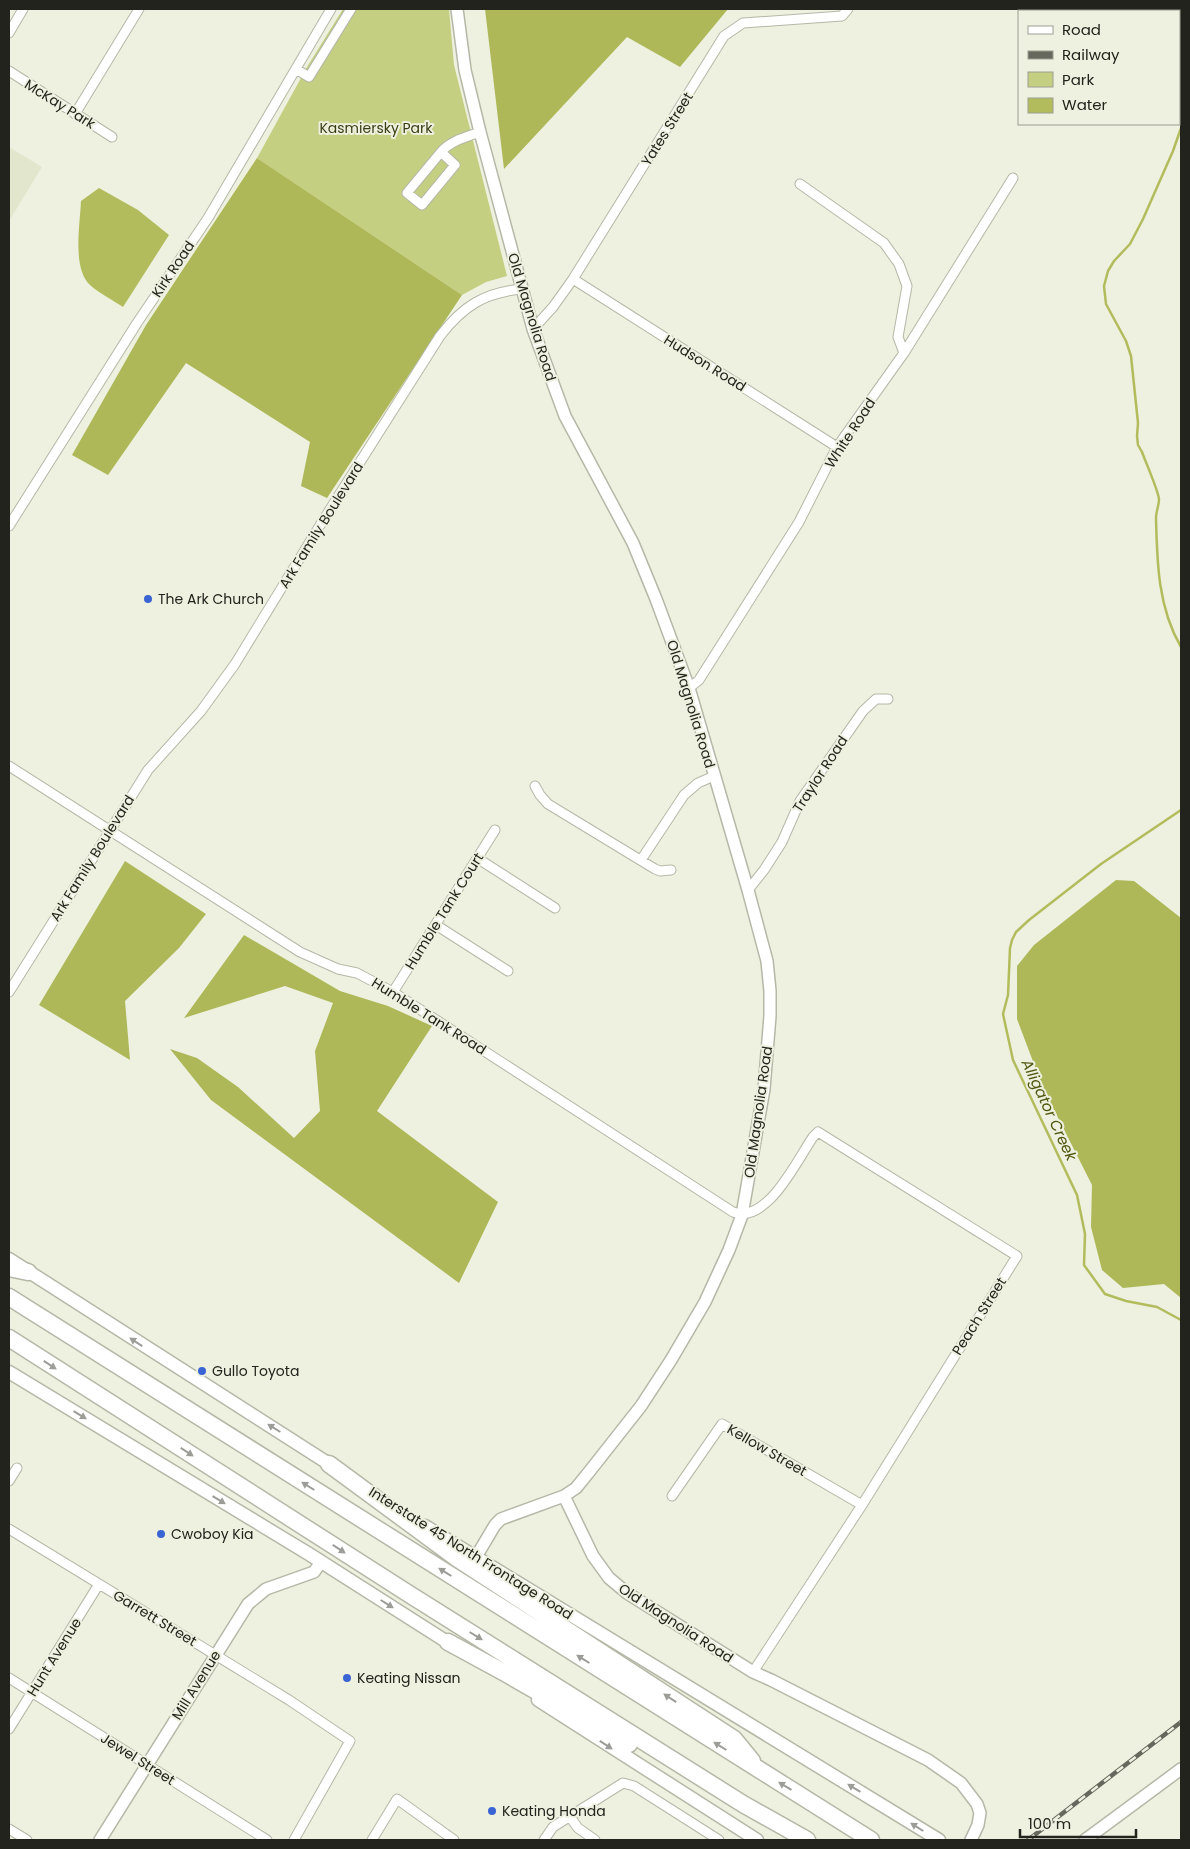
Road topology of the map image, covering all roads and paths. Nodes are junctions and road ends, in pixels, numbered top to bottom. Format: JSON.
{"nodes":[{"id":1,"x":23,"y":9,"type":"edge"},
{"id":2,"x":139,"y":9,"type":"edge"},
{"id":3,"x":330,"y":9,"type":"edge"},
{"id":4,"x":351,"y":9,"type":"edge"},
{"id":5,"x":457,"y":9,"type":"edge"},
{"id":6,"x":848,"y":9,"type":"edge"},
{"id":7,"x":9,"y":33,"type":"edge"},
{"id":8,"x":296,"y":69,"type":"junction"},
{"id":9,"x":9,"y":72,"type":"edge"},
{"id":10,"x":75,"y":114,"type":"junction"},
{"id":11,"x":480,"y":132,"type":"junction"},
{"id":12,"x":112,"y":137,"type":"dead end"},
{"id":13,"x":441,"y":152,"type":"junction"},
{"id":14,"x":1013,"y":178,"type":"dead end"},
{"id":15,"x":800,"y":184,"type":"dead end"},
{"id":16,"x":573,"y":279,"type":"junction"},
{"id":17,"x":523,"y":289,"type":"junction"},
{"id":18,"x":533,"y":329,"type":"junction"},
{"id":19,"x":904,"y":353,"type":"junction"},
{"id":20,"x":837,"y":447,"type":"junction"},
{"id":21,"x":9,"y":526,"type":"edge"},
{"id":22,"x":688,"y":688,"type":"junction"},
{"id":23,"x":888,"y":699,"type":"dead end"},
{"id":24,"x":9,"y":766,"type":"edge"},
{"id":25,"x":714,"y":776,"type":"junction"},
{"id":26,"x":535,"y":786,"type":"dead end"},
{"id":27,"x":495,"y":830,"type":"dead end"},
{"id":28,"x":110,"y":831,"type":"junction"},
{"id":29,"x":477,"y":858,"type":"junction"},
{"id":30,"x":641,"y":860,"type":"junction"},
{"id":31,"x":670,"y":870,"type":"dead end"},
{"id":32,"x":748,"y":890,"type":"junction"},
{"id":33,"x":555,"y":908,"type":"dead end"},
{"id":34,"x":436,"y":925,"type":"junction"},
{"id":35,"x":508,"y":971,"type":"dead end"},
{"id":36,"x":9,"y":992,"type":"edge"},
{"id":37,"x":393,"y":992,"type":"junction"},
{"id":38,"x":742,"y":1215,"type":"junction"},
{"id":39,"x":9,"y":1259,"type":"edge"},
{"id":40,"x":9,"y":1268,"type":"edge"},
{"id":41,"x":28,"y":1272,"type":"junction"},
{"id":42,"x":9,"y":1296,"type":"edge"},
{"id":43,"x":9,"y":1338,"type":"edge"},
{"id":44,"x":9,"y":1372,"type":"edge"},
{"id":45,"x":330,"y":1464,"type":"junction"},
{"id":46,"x":17,"y":1468,"type":"dead end"},
{"id":47,"x":9,"y":1481,"type":"edge"},
{"id":48,"x":564,"y":1496,"type":"junction"},
{"id":49,"x":672,"y":1496,"type":"dead end"},
{"id":50,"x":862,"y":1506,"type":"junction"},
{"id":51,"x":9,"y":1529,"type":"edge"},
{"id":52,"x":476,"y":1557,"type":"junction"},
{"id":53,"x":321,"y":1562,"type":"junction"},
{"id":54,"x":99,"y":1584,"type":"junction"},
{"id":55,"x":448,"y":1642,"type":"junction"},
{"id":56,"x":214,"y":1655,"type":"junction"},
{"id":57,"x":753,"y":1672,"type":"junction"},
{"id":58,"x":9,"y":1678,"type":"edge"},
{"id":59,"x":32,"y":1693,"type":"junction"},
{"id":60,"x":9,"y":1730,"type":"edge"},
{"id":61,"x":147,"y":1764,"type":"junction"},
{"id":62,"x":1181,"y":1768,"type":"edge"},
{"id":63,"x":761,"y":1772,"type":"junction"},
{"id":64,"x":743,"y":1804,"type":"junction"},
{"id":65,"x":570,"y":1817,"type":"junction"},
{"id":66,"x":9,"y":1829,"type":"edge"},
{"id":67,"x":868,"y":1838,"type":"edge"},
{"id":68,"x":27,"y":1840,"type":"edge"},
{"id":69,"x":100,"y":1840,"type":"edge"},
{"id":70,"x":267,"y":1840,"type":"edge"},
{"id":71,"x":294,"y":1840,"type":"edge"},
{"id":72,"x":372,"y":1840,"type":"edge"},
{"id":73,"x":454,"y":1840,"type":"edge"},
{"id":74,"x":544,"y":1840,"type":"edge"},
{"id":75,"x":595,"y":1840,"type":"edge"},
{"id":76,"x":719,"y":1840,"type":"edge"},
{"id":77,"x":758,"y":1840,"type":"edge"},
{"id":78,"x":808,"y":1840,"type":"edge"},
{"id":79,"x":939,"y":1840,"type":"edge"},
{"id":80,"x":970,"y":1840,"type":"edge"},
{"id":81,"x":1086,"y":1840,"type":"edge"}],
"edges":[{"from":1,"to":7,"type":"street"},
{"from":2,"to":10,"type":"street"},
{"from":3,"to":8,"type":"street","name":"Kirk Road"},
{"from":4,"to":8,"type":"street"},
{"from":5,"to":11,"type":"street","name":"Old Magnolia Road"},
{"from":6,"to":16,"type":"street","name":"Yates Street"},
{"from":8,"to":21,"type":"street","name":"Kirk Road"},
{"from":9,"to":10,"type":"street","name":"McKay Park"},
{"from":10,"to":12,"type":"street","name":"McKay Park"},
{"from":11,"to":13,"type":"street"},
{"from":11,"to":17,"type":"street","name":"Old Magnolia Road"},
{"from":13,"to":13,"type":"street"},
{"from":14,"to":19,"type":"street","name":"White Road"},
{"from":15,"to":19,"type":"street"},
{"from":16,"to":18,"type":"street","name":"Yates Street"},
{"from":16,"to":20,"type":"street","name":"Hudson Road"},
{"from":17,"to":18,"type":"street","name":"Old Magnolia Road"},
{"from":17,"to":28,"type":"street","name":"Ark Family Boulevard"},
{"from":18,"to":22,"type":"street","name":"Old Magnolia Road"},
{"from":19,"to":20,"type":"street","name":"White Road"},
{"from":20,"to":22,"type":"street","name":"White Road"},
{"from":22,"to":25,"type":"street","name":"Old Magnolia Road"},
{"from":23,"to":32,"type":"street","name":"Traylor Road"},
{"from":24,"to":28,"type":"street","name":"Humble Tank Road"},
{"from":25,"to":30,"type":"street"},
{"from":25,"to":32,"type":"street","name":"Old Magnolia Road"},
{"from":26,"to":30,"type":"street"},
{"from":27,"to":29,"type":"street","name":"Humble Tank Court"},
{"from":28,"to":36,"type":"street","name":"Ark Family Boulevard"},
{"from":28,"to":37,"type":"street","name":"Humble Tank Road"},
{"from":29,"to":33,"type":"street"},
{"from":29,"to":34,"type":"street","name":"Humble Tank Court"},
{"from":30,"to":31,"type":"street"},
{"from":32,"to":38,"type":"street","name":"Old Magnolia Road"},
{"from":34,"to":35,"type":"street"},
{"from":34,"to":37,"type":"street","name":"Humble Tank Court"},
{"from":37,"to":38,"type":"street","name":"Humble Tank Road"},
{"from":38,"to":48,"type":"street","name":"Old Magnolia Road"},
{"from":38,"to":50,"type":"street","name":"Peach Street"},
{"from":39,"to":41,"type":"main road","name":"Interstate 45 North Frontage Road"},
{"from":40,"to":41,"type":"highway"},
{"from":45,"to":41,"type":"main road","name":"Interstate 45 North Frontage Road","one_way":true},
{"from":63,"to":42,"type":"highway","one_way":true},
{"from":43,"to":64,"type":"highway","one_way":true},
{"from":44,"to":53,"type":"main road","one_way":true},
{"from":45,"to":52,"type":"main road","name":"Interstate 45 North Frontage Road"},
{"from":63,"to":45,"type":"highway","one_way":true},
{"from":46,"to":47,"type":"street"},
{"from":48,"to":52,"type":"street"},
{"from":48,"to":57,"type":"street","name":"Old Magnolia Road"},
{"from":49,"to":50,"type":"street","name":"Kellow Street"},
{"from":50,"to":57,"type":"street","name":"Peach Street"},
{"from":51,"to":54,"type":"street","name":"Garrett Street"},
{"from":79,"to":52,"type":"main road","name":"Interstate 45 North Frontage Road","one_way":true},
{"from":53,"to":55,"type":"main road","one_way":true},
{"from":53,"to":56,"type":"street","name":"Mill Avenue"},
{"from":54,"to":56,"type":"street","name":"Garrett Street"},
{"from":54,"to":59,"type":"street","name":"Hunt Avenue"},
{"from":55,"to":64,"type":"highway"},
{"from":55,"to":77,"type":"main road","one_way":true},
{"from":56,"to":61,"type":"street","name":"Mill Avenue"},
{"from":56,"to":71,"type":"street","name":"Garrett Street"},
{"from":57,"to":80,"type":"street","name":"Old Magnolia Road"},
{"from":58,"to":59,"type":"street","name":"Jewel Street"},
{"from":59,"to":60,"type":"street","name":"Hunt Avenue"},
{"from":59,"to":61,"type":"street","name":"Jewel Street"},
{"from":61,"to":69,"type":"street","name":"Mill Avenue"},
{"from":61,"to":70,"type":"street","name":"Jewel Street"},
{"from":62,"to":81,"type":"street"},
{"from":67,"to":63,"type":"highway","one_way":true},
{"from":64,"to":78,"type":"highway"},
{"from":65,"to":74,"type":"street"},
{"from":65,"to":75,"type":"street"},
{"from":65,"to":76,"type":"street"},
{"from":66,"to":68,"type":"street"},
{"from":72,"to":73,"type":"street"}]}
